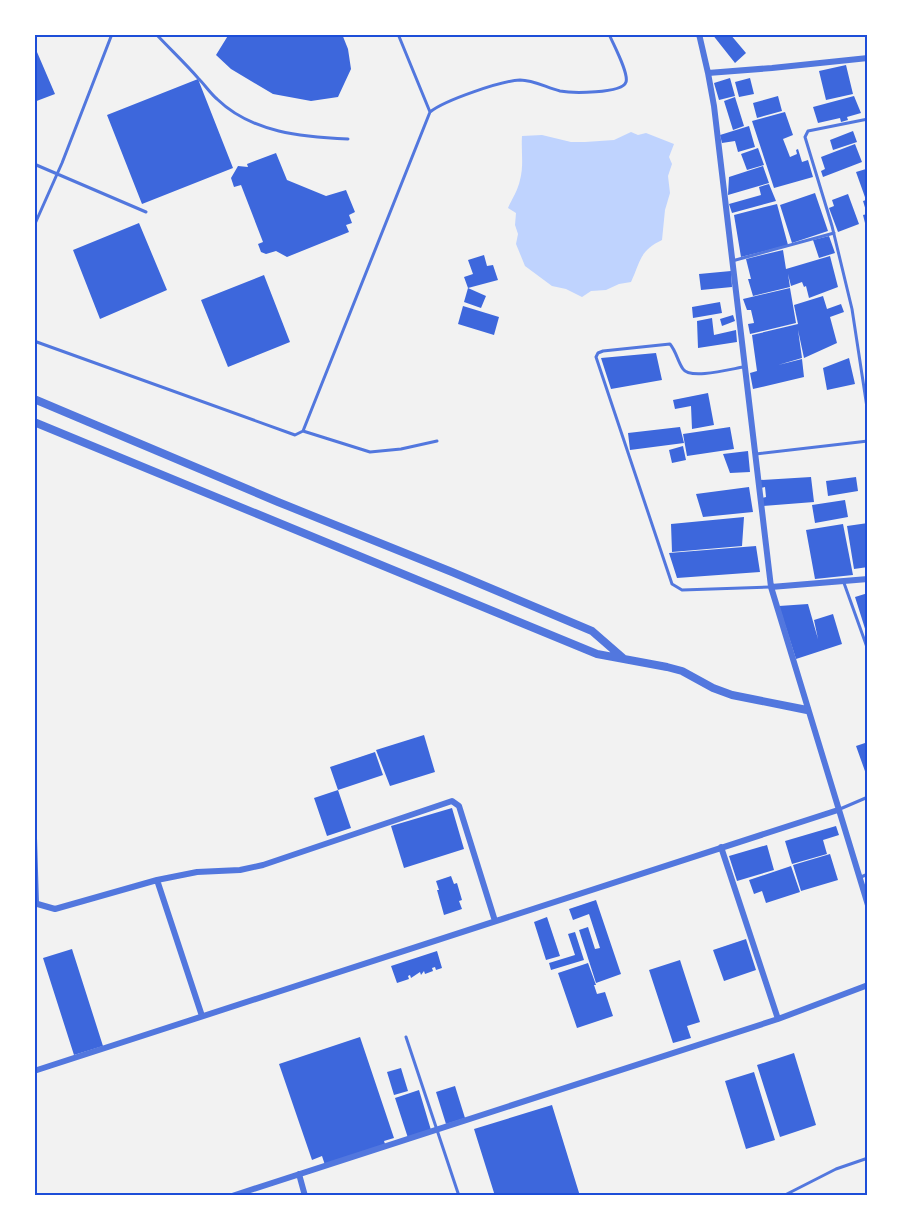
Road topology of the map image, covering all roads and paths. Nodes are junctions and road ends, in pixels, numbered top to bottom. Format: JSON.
{"nodes":[{"id":1,"x":112,"y":34,"type":"edge"},
{"id":2,"x":156,"y":34,"type":"edge"},
{"id":3,"x":398,"y":34,"type":"edge"},
{"id":4,"x":609,"y":34,"type":"edge"},
{"id":5,"x":699,"y":34,"type":"edge"},
{"id":6,"x":867,"y":58,"type":"edge"},
{"id":7,"x":708,"y":72,"type":"junction"},
{"id":8,"x":430,"y":112,"type":"junction"},
{"id":9,"x":867,"y":119,"type":"edge"},
{"id":10,"x":348,"y":139,"type":"dead end"},
{"id":11,"x":34,"y":164,"type":"edge"},
{"id":12,"x":58,"y":173,"type":"junction"},
{"id":13,"x":146,"y":212,"type":"dead end"},
{"id":14,"x":34,"y":226,"type":"edge"},
{"id":15,"x":834,"y":233,"type":"junction"},
{"id":16,"x":732,"y":261,"type":"junction"},
{"id":17,"x":34,"y":341,"type":"edge"},
{"id":18,"x":744,"y":367,"type":"junction"},
{"id":19,"x":866,"y":387,"type":"edge"},
{"id":20,"x":34,"y":399,"type":"edge"},
{"id":21,"x":867,"y":414,"type":"edge"},
{"id":22,"x":34,"y":422,"type":"edge"},
{"id":23,"x":303,"y":430,"type":"junction"},
{"id":24,"x":437,"y":441,"type":"dead end"},
{"id":25,"x":867,"y":441,"type":"edge"},
{"id":26,"x":754,"y":454,"type":"junction"},
{"id":27,"x":867,"y":579,"type":"edge"},
{"id":28,"x":843,"y":581,"type":"junction"},
{"id":29,"x":771,"y":587,"type":"junction"},
{"id":30,"x":867,"y":650,"type":"edge"},
{"id":31,"x":623,"y":659,"type":"junction"},
{"id":32,"x":807,"y":710,"type":"junction"},
{"id":33,"x":867,"y":797,"type":"edge"},
{"id":34,"x":838,"y":810,"type":"junction"},
{"id":35,"x":34,"y":838,"type":"edge"},
{"id":36,"x":721,"y":847,"type":"junction"},
{"id":37,"x":867,"y":874,"type":"edge"},
{"id":38,"x":859,"y":878,"type":"junction"},
{"id":39,"x":157,"y":880,"type":"junction"},
{"id":40,"x":35,"y":903,"type":"edge"},
{"id":41,"x":867,"y":905,"type":"edge"},
{"id":42,"x":495,"y":921,"type":"junction"},
{"id":43,"x":867,"y":986,"type":"edge"},
{"id":44,"x":202,"y":1016,"type":"junction"},
{"id":45,"x":778,"y":1019,"type":"junction"},
{"id":46,"x":406,"y":1037,"type":"dead end"},
{"id":47,"x":34,"y":1071,"type":"edge"},
{"id":48,"x":438,"y":1130,"type":"junction"},
{"id":49,"x":867,"y":1158,"type":"edge"},
{"id":50,"x":298,"y":1174,"type":"junction"},
{"id":51,"x":232,"y":1196,"type":"edge"},
{"id":52,"x":305,"y":1196,"type":"edge"},
{"id":53,"x":459,"y":1196,"type":"edge"},
{"id":54,"x":783,"y":1196,"type":"edge"}],
"edges":[{"from":1,"to":12,"type":"lane"},
{"from":2,"to":10,"type":"lane"},
{"from":3,"to":8,"type":"lane"},
{"from":4,"to":8,"type":"lane"},
{"from":5,"to":7,"type":"street"},
{"from":6,"to":7,"type":"street"},
{"from":7,"to":16,"type":"street"},
{"from":8,"to":23,"type":"lane"},
{"from":9,"to":15,"type":"lane"},
{"from":11,"to":12,"type":"lane"},
{"from":12,"to":13,"type":"lane"},
{"from":12,"to":14,"type":"lane"},
{"from":15,"to":16,"type":"lane"},
{"from":15,"to":19,"type":"lane"},
{"from":16,"to":18,"type":"street"},
{"from":17,"to":23,"type":"lane"},
{"from":18,"to":26,"type":"street"},
{"from":18,"to":29,"type":"lane"},
{"from":19,"to":21,"type":"lane"},
{"from":20,"to":31,"type":"street"},
{"from":22,"to":31,"type":"street"},
{"from":23,"to":24,"type":"lane"},
{"from":25,"to":26,"type":"lane"},
{"from":26,"to":29,"type":"street"},
{"from":27,"to":28,"type":"street"},
{"from":28,"to":29,"type":"street"},
{"from":28,"to":30,"type":"lane"},
{"from":29,"to":32,"type":"street"},
{"from":31,"to":32,"type":"street"},
{"from":32,"to":34,"type":"street"},
{"from":33,"to":34,"type":"lane"},
{"from":34,"to":36,"type":"street"},
{"from":34,"to":38,"type":"street"},
{"from":35,"to":40,"type":"street"},
{"from":36,"to":42,"type":"street"},
{"from":36,"to":45,"type":"street"},
{"from":37,"to":38,"type":"lane"},
{"from":38,"to":41,"type":"street"},
{"from":39,"to":40,"type":"street"},
{"from":39,"to":42,"type":"street"},
{"from":39,"to":44,"type":"street"},
{"from":42,"to":44,"type":"street"},
{"from":43,"to":45,"type":"street"},
{"from":44,"to":47,"type":"street"},
{"from":45,"to":48,"type":"street"},
{"from":46,"to":48,"type":"lane"},
{"from":48,"to":50,"type":"street"},
{"from":48,"to":53,"type":"lane"},
{"from":49,"to":54,"type":"lane"},
{"from":50,"to":51,"type":"street"},
{"from":50,"to":52,"type":"street"}]}
